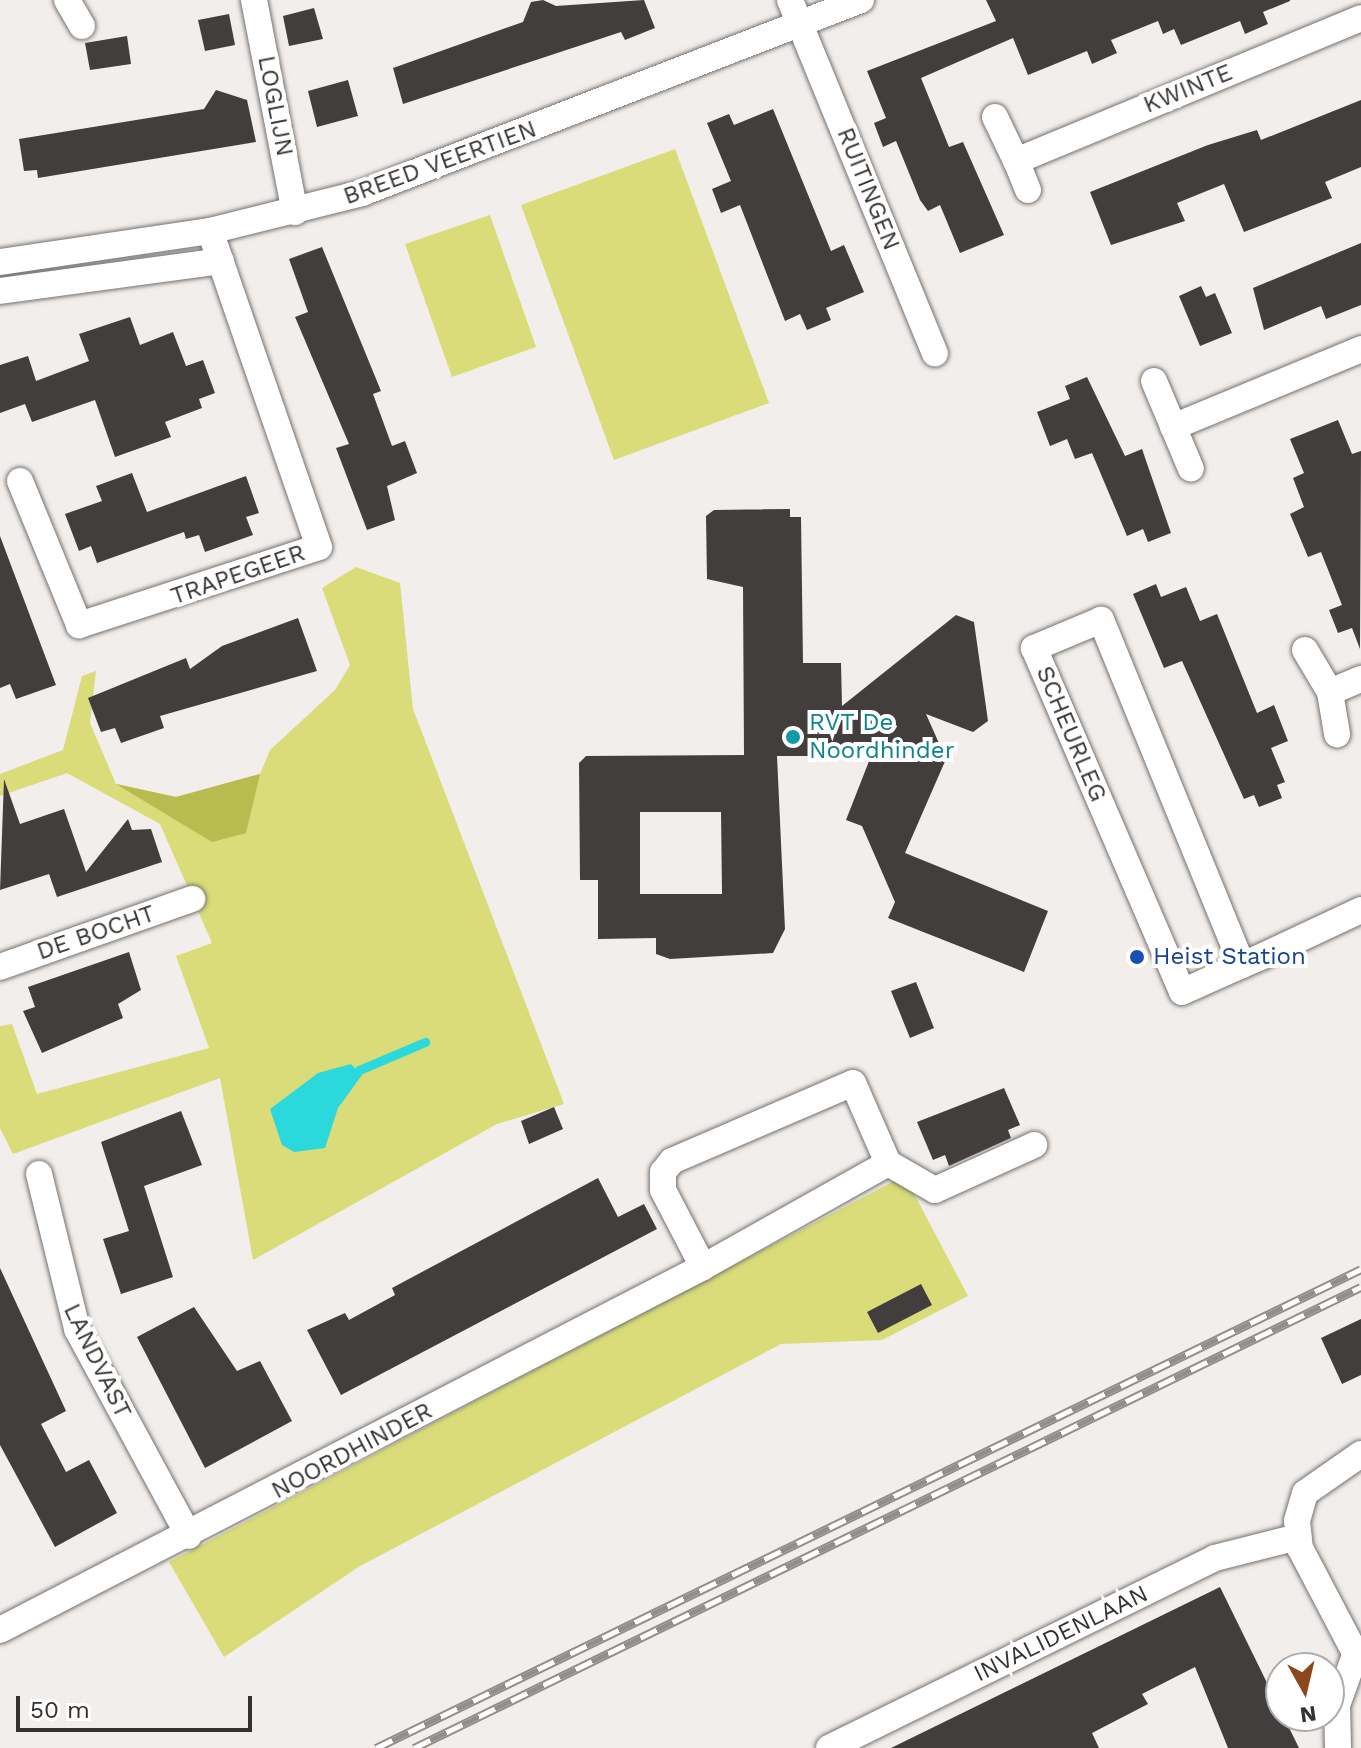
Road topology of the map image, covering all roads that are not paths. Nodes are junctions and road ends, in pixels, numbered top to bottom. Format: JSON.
{"nodes":[{"id":1,"x":67,"y":0,"type":"edge"},
{"id":2,"x":254,"y":0,"type":"edge"},
{"id":3,"x":790,"y":0,"type":"edge"},
{"id":4,"x":861,"y":0,"type":"edge"},
{"id":5,"x":1361,"y":18,"type":"edge"},
{"id":6,"x":801,"y":25,"type":"junction"},
{"id":7,"x":82,"y":26,"type":"dead end"},
{"id":8,"x":995,"y":117,"type":"dead end"},
{"id":9,"x":1016,"y":161,"type":"junction"},
{"id":10,"x":1028,"y":190,"type":"dead end"},
{"id":11,"x":295,"y":212,"type":"junction"},
{"id":12,"x":210,"y":231,"type":"junction"},
{"id":13,"x":221,"y":261,"type":"junction"},
{"id":14,"x":0,"y":262,"type":"edge"},
{"id":15,"x":0,"y":291,"type":"edge"},
{"id":16,"x":1361,"y":349,"type":"edge"},
{"id":17,"x":935,"y":353,"type":"dead end"},
{"id":18,"x":1154,"y":381,"type":"dead end"},
{"id":19,"x":1173,"y":427,"type":"junction"},
{"id":20,"x":1191,"y":469,"type":"dead end"},
{"id":21,"x":20,"y":481,"type":"dead end"},
{"id":22,"x":1305,"y":650,"type":"dead end"},
{"id":23,"x":1361,"y":679,"type":"edge"},
{"id":24,"x":1330,"y":692,"type":"junction"},
{"id":25,"x":1337,"y":734,"type":"dead end"},
{"id":26,"x":192,"y":899,"type":"dead end"},
{"id":27,"x":1361,"y":910,"type":"edge"},
{"id":28,"x":1242,"y":965,"type":"junction"},
{"id":29,"x":0,"y":967,"type":"edge"},
{"id":30,"x":1034,"y":1145,"type":"dead end"},
{"id":31,"x":888,"y":1163,"type":"junction"},
{"id":32,"x":39,"y":1174,"type":"dead end"},
{"id":33,"x":703,"y":1267,"type":"junction"},
{"id":34,"x":1361,"y":1454,"type":"edge"},
{"id":35,"x":189,"y":1536,"type":"junction"},
{"id":36,"x":1298,"y":1537,"type":"junction"},
{"id":37,"x":0,"y":1630,"type":"edge"},
{"id":38,"x":1358,"y":1661,"type":"edge"},
{"id":39,"x":829,"y":1748,"type":"edge"},
{"id":40,"x":1338,"y":1748,"type":"edge"}],
"edges":[{"from":1,"to":7,"type":"street"},
{"from":2,"to":11,"type":"street","name":"LOGLIJN"},
{"from":3,"to":6,"type":"street","name":"RUITINGEN"},
{"from":4,"to":6,"type":"street","name":"BREED VEERTIEN"},
{"from":5,"to":9,"type":"street","name":"KWINTE"},
{"from":6,"to":11,"type":"street","name":"BREED VEERTIEN"},
{"from":6,"to":17,"type":"street","name":"RUITINGEN"},
{"from":8,"to":9,"type":"street"},
{"from":9,"to":10,"type":"street"},
{"from":11,"to":12,"type":"street","name":"BREED VEERTIEN"},
{"from":12,"to":13,"type":"street","name":"TRAPEGEER"},
{"from":12,"to":14,"type":"street","name":"BREED VEERTIEN"},
{"from":13,"to":15,"type":"street"},
{"from":13,"to":21,"type":"street","name":"TRAPEGEER"},
{"from":16,"to":19,"type":"street"},
{"from":18,"to":19,"type":"street"},
{"from":19,"to":20,"type":"street"},
{"from":22,"to":24,"type":"street"},
{"from":23,"to":24,"type":"street"},
{"from":24,"to":25,"type":"street"},
{"from":26,"to":29,"type":"street","name":"DE BOCHT"},
{"from":27,"to":28,"type":"street","name":"SCHEURLEG"},
{"from":28,"to":28,"type":"street","name":"SCHEURLEG"},
{"from":30,"to":31,"type":"street"},
{"from":31,"to":33,"type":"street","name":"NOORDHINDER"},
{"from":31,"to":33,"type":"street"},
{"from":32,"to":35,"type":"street","name":"LANDVAST"},
{"from":33,"to":35,"type":"street","name":"NOORDHINDER"},
{"from":34,"to":36,"type":"street"},
{"from":35,"to":37,"type":"street","name":"NOORDHINDER"},
{"from":36,"to":38,"type":"street"},
{"from":36,"to":39,"type":"street","name":"INVALIDENLAAN"},
{"from":38,"to":40,"type":"street"}]}
